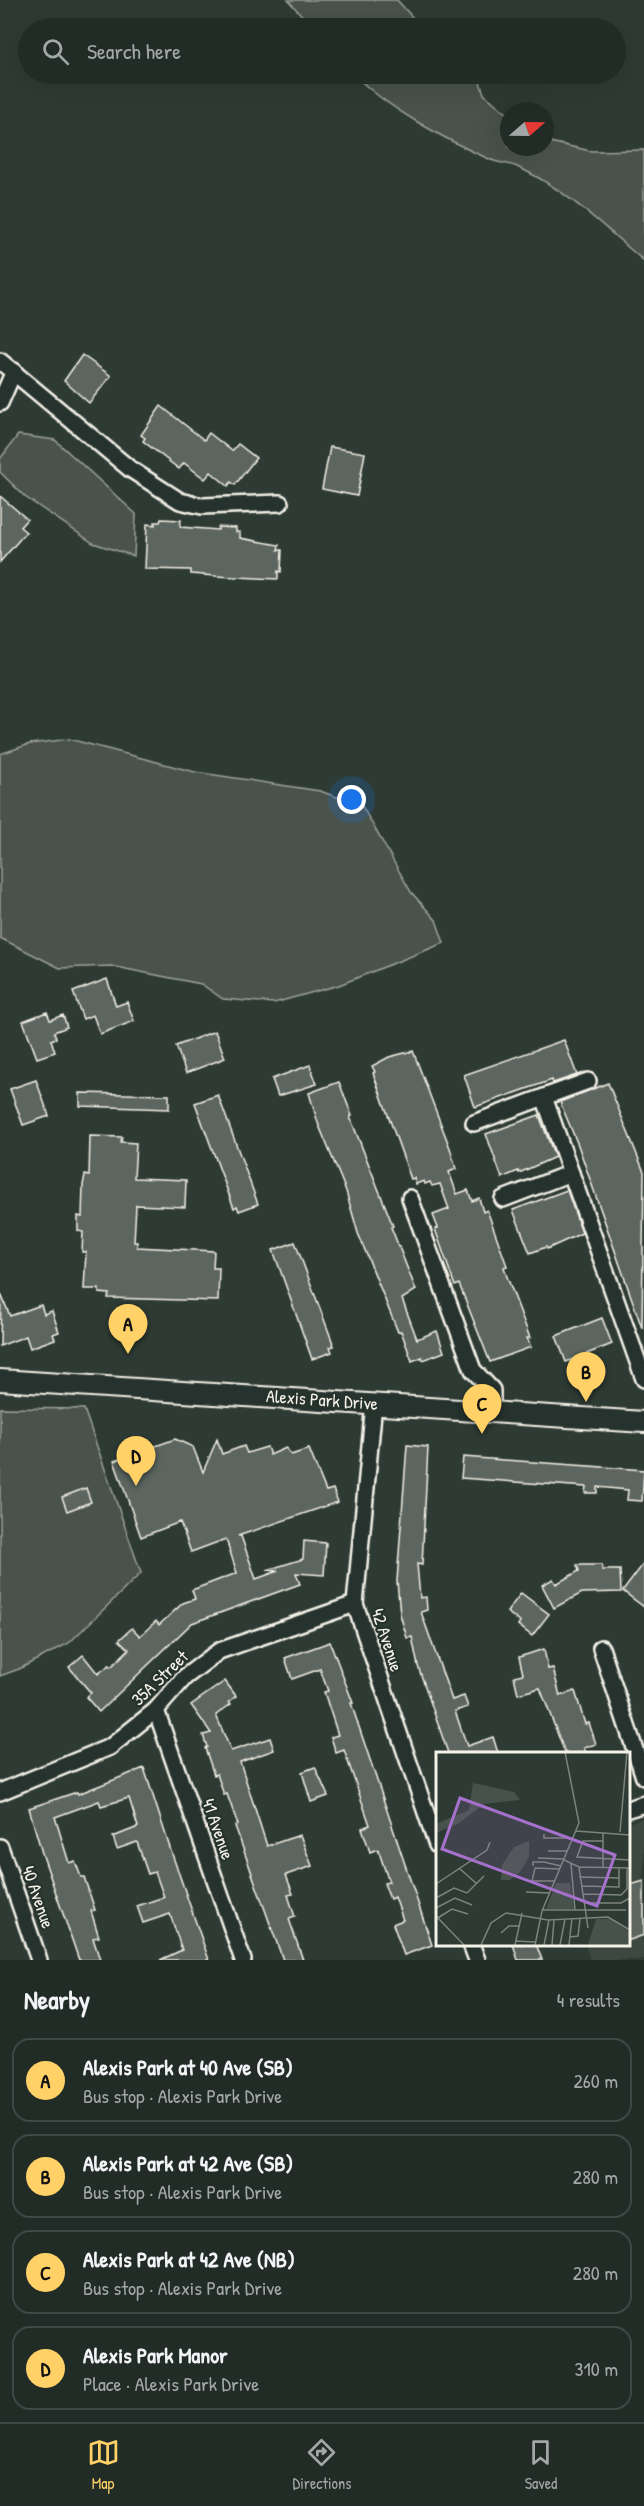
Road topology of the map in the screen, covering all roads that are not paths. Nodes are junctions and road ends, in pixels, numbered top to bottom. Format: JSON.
{"nodes":[{"id":1,"x":0,"y":361,"type":"edge"},
{"id":2,"x":14,"y":371,"type":"junction"},
{"id":3,"x":0,"y":403,"type":"edge"},
{"id":4,"x":280,"y":502,"type":"dead end"},
{"id":5,"x":588,"y":1081,"type":"dead end"},
{"id":6,"x":544,"y":1097,"type":"junction"},
{"id":7,"x":474,"y":1123,"type":"dead end"},
{"id":8,"x":571,"y":1173,"type":"junction"},
{"id":9,"x":410,"y":1198,"type":"dead end"},
{"id":10,"x":502,"y":1199,"type":"dead end"},
{"id":11,"x":644,"y":1379,"type":"edge"},
{"id":12,"x":0,"y":1380,"type":"edge"},
{"id":13,"x":374,"y":1403,"type":"junction"},
{"id":14,"x":492,"y":1412,"type":"junction"},
{"id":15,"x":642,"y":1422,"type":"edge"},
{"id":16,"x":355,"y":1604,"type":"junction"},
{"id":17,"x":601,"y":1648,"type":"dead end"},
{"id":18,"x":156,"y":1710,"type":"junction"},
{"id":19,"x":644,"y":1777,"type":"edge"},
{"id":20,"x":0,"y":1792,"type":"edge"},
{"id":21,"x":644,"y":1804,"type":"edge"},
{"id":22,"x":629,"y":1808,"type":"edge"},
{"id":23,"x":436,"y":1842,"type":"edge"},
{"id":24,"x":0,"y":1847,"type":"edge"},
{"id":25,"x":471,"y":1945,"type":"edge"},
{"id":26,"x":39,"y":1960,"type":"edge"},
{"id":27,"x":243,"y":1960,"type":"edge"},
{"id":28,"x":477,"y":1960,"type":"edge"}],
"edges":[{"from":1,"to":2,"type":"street"},
{"from":2,"to":3,"type":"street"},
{"from":2,"to":4,"type":"street"},
{"from":5,"to":6,"type":"street"},
{"from":6,"to":7,"type":"street"},
{"from":6,"to":8,"type":"street"},
{"from":8,"to":10,"type":"street"},
{"from":8,"to":11,"type":"street"},
{"from":9,"to":14,"type":"street"},
{"from":12,"to":13,"type":"street","name":"Alexis Park Drive"},
{"from":13,"to":14,"type":"street","name":"Alexis Park Drive"},
{"from":13,"to":16,"type":"street","name":"42 Avenue"},
{"from":14,"to":15,"type":"street","name":"Alexis Park Drive"},
{"from":16,"to":18,"type":"street","name":"35A Street"},
{"from":16,"to":23,"type":"street","name":"42 Avenue"},
{"from":17,"to":19,"type":"street"},
{"from":18,"to":20,"type":"street","name":"35A Street"},
{"from":18,"to":27,"type":"street","name":"41 Avenue"},
{"from":21,"to":22,"type":"street"},
{"from":24,"to":26,"type":"street","name":"40 Avenue"},
{"from":25,"to":28,"type":"street"}]}
